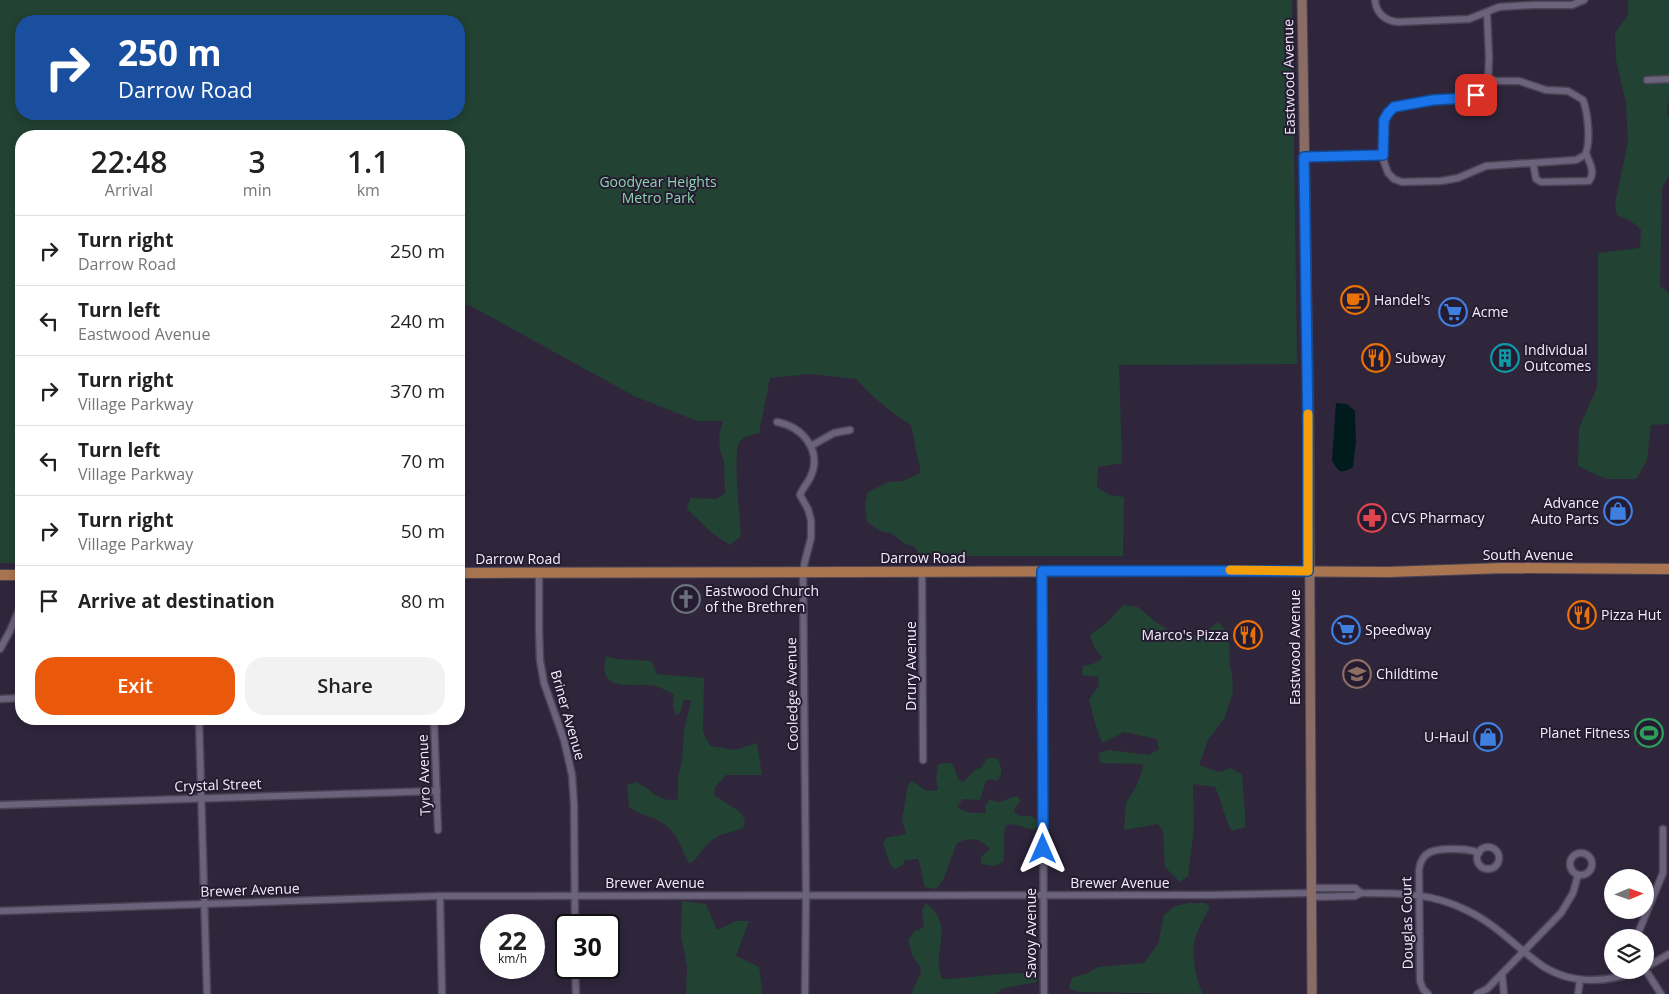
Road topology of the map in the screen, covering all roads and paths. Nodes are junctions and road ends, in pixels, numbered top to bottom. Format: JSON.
{"nodes":[{"id":1,"x":1302,"y":0,"type":"edge"},
{"id":2,"x":1375,"y":0,"type":"edge"},
{"id":3,"x":1584,"y":0,"type":"edge"},
{"id":4,"x":1487,"y":13,"type":"junction"},
{"id":5,"x":1489,"y":79,"type":"junction"},
{"id":6,"x":1669,"y":79,"type":"edge"},
{"id":7,"x":1647,"y":80,"type":"dead end"},
{"id":8,"x":1586,"y":153,"type":"junction"},
{"id":9,"x":1383,"y":155,"type":"junction"},
{"id":10,"x":1304,"y":157,"type":"junction"},
{"id":11,"x":1533,"y":163,"type":"junction"},
{"id":12,"x":777,"y":422,"type":"dead end"},
{"id":13,"x":850,"y":430,"type":"dead end"},
{"id":14,"x":811,"y":446,"type":"junction"},
{"id":15,"x":1669,"y":568,"type":"edge"},
{"id":16,"x":1042,"y":571,"type":"junction"},
{"id":17,"x":1308,"y":571,"type":"junction"},
{"id":18,"x":803,"y":572,"type":"junction"},
{"id":19,"x":922,"y":572,"type":"junction"},
{"id":20,"x":1388,"y":572,"type":"joint"},
{"id":21,"x":465,"y":573,"type":"edge"},
{"id":22,"x":539,"y":573,"type":"junction"},
{"id":23,"x":0,"y":575,"type":"edge"},
{"id":24,"x":15,"y":575,"type":"edge"},
{"id":25,"x":15,"y":619,"type":"edge"},
{"id":26,"x":0,"y":649,"type":"edge"},
{"id":27,"x":15,"y":698,"type":"edge"},
{"id":28,"x":0,"y":699,"type":"edge"},
{"id":29,"x":199,"y":725,"type":"edge"},
{"id":30,"x":434,"y":725,"type":"edge"},
{"id":31,"x":923,"y":760,"type":"dead end"},
{"id":32,"x":437,"y":791,"type":"junction"},
{"id":33,"x":201,"y":798,"type":"junction"},
{"id":34,"x":0,"y":805,"type":"edge"},
{"id":35,"x":1663,"y":829,"type":"dead end"},
{"id":36,"x":438,"y":830,"type":"dead end"},
{"id":37,"x":1666,"y":850,"type":"edge"},
{"id":38,"x":1479,"y":853,"type":"dead end"},
{"id":39,"x":1578,"y":875,"type":"dead end"},
{"id":40,"x":1311,"y":893,"type":"junction"},
{"id":41,"x":1044,"y":894,"type":"junction"},
{"id":42,"x":806,"y":895,"type":"junction"},
{"id":43,"x":1419,"y":895,"type":"junction"},
{"id":44,"x":440,"y":896,"type":"junction"},
{"id":45,"x":575,"y":896,"type":"junction"},
{"id":46,"x":204,"y":904,"type":"junction"},
{"id":47,"x":0,"y":910,"type":"edge"},
{"id":48,"x":575,"y":914,"type":"edge"},
{"id":49,"x":1640,"y":929,"type":"edge"},
{"id":50,"x":1524,"y":952,"type":"junction"},
{"id":51,"x":1667,"y":955,"type":"edge"},
{"id":52,"x":1654,"y":963,"type":"edge"},
{"id":53,"x":1502,"y":974,"type":"junction"},
{"id":54,"x":576,"y":979,"type":"edge"},
{"id":55,"x":1604,"y":979,"type":"edge"},
{"id":56,"x":1652,"y":979,"type":"edge"},
{"id":57,"x":1580,"y":980,"type":"junction"},
{"id":58,"x":1422,"y":987,"type":"junction"},
{"id":59,"x":207,"y":994,"type":"edge"},
{"id":60,"x":442,"y":994,"type":"edge"},
{"id":61,"x":576,"y":994,"type":"edge"},
{"id":62,"x":805,"y":994,"type":"edge"},
{"id":63,"x":1044,"y":994,"type":"edge"},
{"id":64,"x":1312,"y":994,"type":"edge"},
{"id":65,"x":1419,"y":994,"type":"edge"},
{"id":66,"x":1428,"y":994,"type":"edge"},
{"id":67,"x":1477,"y":994,"type":"edge"},
{"id":68,"x":1504,"y":994,"type":"edge"},
{"id":69,"x":1578,"y":994,"type":"edge"},
{"id":70,"x":1661,"y":994,"type":"edge"}],
"edges":[{"from":1,"to":10,"type":"street","name":"Eastwood Avenue"},
{"from":2,"to":4,"type":"street"},
{"from":3,"to":4,"type":"street"},
{"from":4,"to":5,"type":"street"},
{"from":5,"to":8,"type":"street"},
{"from":5,"to":9,"type":"street"},
{"from":6,"to":7,"type":"street"},
{"from":8,"to":11,"type":"street"},
{"from":8,"to":11,"type":"street"},
{"from":9,"to":10,"type":"street"},
{"from":9,"to":11,"type":"street"},
{"from":10,"to":17,"type":"street","name":"Eastwood Avenue"},
{"from":12,"to":14,"type":"street"},
{"from":13,"to":14,"type":"street"},
{"from":14,"to":18,"type":"street","name":"Cooledge Avenue"},
{"from":15,"to":20,"type":"main road","name":"South Avenue"},
{"from":16,"to":17,"type":"main road","name":"Darrow Road"},
{"from":16,"to":19,"type":"main road","name":"Darrow Road"},
{"from":16,"to":41,"type":"street","name":"Savoy Avenue"},
{"from":17,"to":20,"type":"main road","name":"Darrow Road"},
{"from":17,"to":40,"type":"street","name":"Eastwood Avenue"},
{"from":18,"to":19,"type":"main road","name":"Darrow Road"},
{"from":18,"to":22,"type":"main road","name":"Darrow Road"},
{"from":18,"to":42,"type":"street","name":"Cooledge Avenue"},
{"from":19,"to":31,"type":"street","name":"Drury Avenue"},
{"from":21,"to":22,"type":"main road","name":"Darrow Road"},
{"from":22,"to":45,"type":"street","name":"Briner Avenue"},
{"from":23,"to":24,"type":"main road"},
{"from":25,"to":26,"type":"street"},
{"from":27,"to":28,"type":"street"},
{"from":29,"to":33,"type":"street"},
{"from":30,"to":32,"type":"street","name":"Tyro Avenue"},
{"from":32,"to":33,"type":"street","name":"Crystal Street"},
{"from":32,"to":36,"type":"street","name":"Tyro Avenue"},
{"from":33,"to":34,"type":"street","name":"Crystal Street"},
{"from":33,"to":46,"type":"street"},
{"from":35,"to":37,"type":"street"},
{"from":37,"to":49,"type":"street"},
{"from":38,"to":43,"type":"street","name":"Douglas Court"},
{"from":39,"to":50,"type":"street"},
{"from":40,"to":41,"type":"street","name":"Brewer Avenue"},
{"from":40,"to":43,"type":"street","name":"Brewer Avenue"},
{"from":40,"to":64,"type":"street","name":"Eastwood Avenue"},
{"from":41,"to":42,"type":"street","name":"Brewer Avenue"},
{"from":41,"to":63,"type":"street","name":"Savoy Avenue"},
{"from":42,"to":45,"type":"street","name":"Brewer Avenue"},
{"from":42,"to":62,"type":"street","name":"Cooledge Avenue"},
{"from":43,"to":50,"type":"street","name":"Brewer Avenue"},
{"from":43,"to":58,"type":"street","name":"Douglas Court"},
{"from":44,"to":45,"type":"street","name":"Brewer Avenue"},
{"from":44,"to":46,"type":"street","name":"Brewer Avenue"},
{"from":44,"to":60,"type":"street"},
{"from":45,"to":48,"type":"street","name":"Briner Avenue"},
{"from":46,"to":47,"type":"street","name":"Brewer Avenue"},
{"from":46,"to":59,"type":"street"},
{"from":50,"to":53,"type":"street"},
{"from":50,"to":57,"type":"street","name":"Brewer Avenue"},
{"from":51,"to":52,"type":"street"},
{"from":53,"to":67,"type":"street"},
{"from":53,"to":68,"type":"street"},
{"from":54,"to":61,"type":"street"},
{"from":55,"to":57,"type":"street","name":"Brewer Avenue"},
{"from":56,"to":70,"type":"street"},
{"from":57,"to":69,"type":"street"},
{"from":58,"to":65,"type":"street"},
{"from":58,"to":66,"type":"street"}]}
